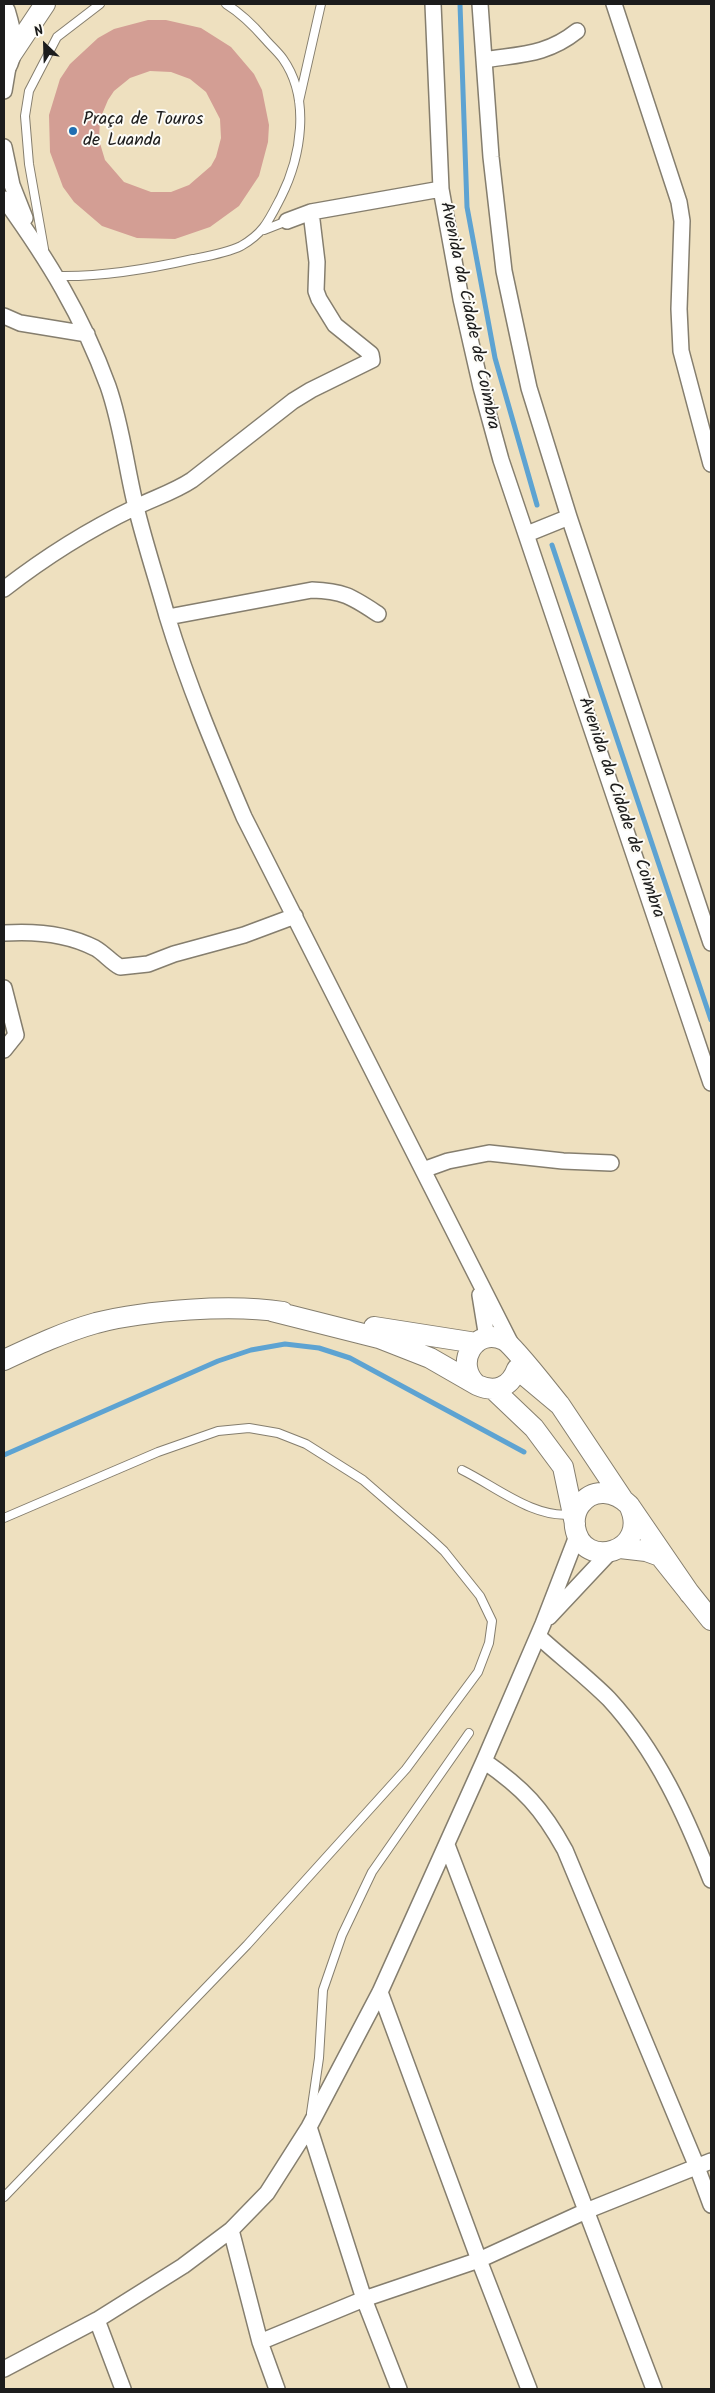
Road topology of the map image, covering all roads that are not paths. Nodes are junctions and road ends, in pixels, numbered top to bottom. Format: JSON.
{"nodes":[{"id":1,"x":45,"y":4,"type":"edge"},
{"id":2,"x":100,"y":4,"type":"edge"},
{"id":3,"x":226,"y":4,"type":"edge"},
{"id":4,"x":321,"y":4,"type":"edge"},
{"id":5,"x":433,"y":4,"type":"edge"},
{"id":6,"x":480,"y":4,"type":"edge"},
{"id":7,"x":614,"y":4,"type":"edge"},
{"id":8,"x":4,"y":12,"type":"edge"},
{"id":9,"x":577,"y":31,"type":"dead end"},
{"id":10,"x":484,"y":60,"type":"junction"},
{"id":11,"x":7,"y":63,"type":"edge"},
{"id":12,"x":4,"y":91,"type":"edge"},
{"id":13,"x":298,"y":106,"type":"junction"},
{"id":14,"x":4,"y":147,"type":"edge"},
{"id":15,"x":441,"y":189,"type":"junction"},
{"id":16,"x":4,"y":199,"type":"edge"},
{"id":17,"x":312,"y":212,"type":"junction"},
{"id":18,"x":287,"y":221,"type":"joint"},
{"id":19,"x":264,"y":230,"type":"junction"},
{"id":20,"x":35,"y":242,"type":"junction"},
{"id":21,"x":46,"y":258,"type":"junction"},
{"id":22,"x":58,"y":276,"type":"junction"},
{"id":23,"x":4,"y":316,"type":"edge"},
{"id":24,"x":87,"y":334,"type":"junction"},
{"id":25,"x":711,"y":464,"type":"edge"},
{"id":26,"x":136,"y":507,"type":"junction"},
{"id":27,"x":568,"y":517,"type":"junction"},
{"id":28,"x":526,"y":534,"type":"junction"},
{"id":29,"x":6,"y":583,"type":"edge"},
{"id":30,"x":378,"y":614,"type":"dead end"},
{"id":31,"x":168,"y":617,"type":"junction"},
{"id":32,"x":295,"y":916,"type":"junction"},
{"id":33,"x":4,"y":933,"type":"edge"},
{"id":34,"x":711,"y":943,"type":"edge"},
{"id":35,"x":4,"y":988,"type":"edge"},
{"id":36,"x":4,"y":1050,"type":"edge"},
{"id":37,"x":711,"y":1083,"type":"edge"},
{"id":38,"x":611,"y":1163,"type":"dead end"},
{"id":39,"x":422,"y":1170,"type":"junction"},
{"id":40,"x":478,"y":1282,"type":"junction"},
{"id":41,"x":272,"y":1311,"type":"junction"},
{"id":42,"x":481,"y":1341,"type":"junction"},
{"id":43,"x":512,"y":1346,"type":"junction"},
{"id":44,"x":4,"y":1360,"type":"edge"},
{"id":45,"x":485,"y":1387,"type":"junction"},
{"id":46,"x":560,"y":1405,"type":"junction"},
{"id":47,"x":462,"y":1470,"type":"dead end"},
{"id":48,"x":626,"y":1502,"type":"junction"},
{"id":49,"x":4,"y":1518,"type":"edge"},
{"id":50,"x":575,"y":1526,"type":"junction"},
{"id":51,"x":615,"y":1550,"type":"junction"},
{"id":52,"x":690,"y":1594,"type":"junction"},
{"id":53,"x":711,"y":1620,"type":"edge"},
{"id":54,"x":541,"y":1630,"type":"junction"},
{"id":55,"x":469,"y":1733,"type":"dead end"},
{"id":56,"x":484,"y":1761,"type":"junction"},
{"id":57,"x":447,"y":1844,"type":"junction"},
{"id":58,"x":711,"y":1880,"type":"edge"},
{"id":59,"x":380,"y":1992,"type":"junction"},
{"id":60,"x":309,"y":2127,"type":"junction"},
{"id":61,"x":704,"y":2164,"type":"edge"},
{"id":62,"x":4,"y":2197,"type":"edge"},
{"id":63,"x":711,"y":2205,"type":"edge"},
{"id":64,"x":586,"y":2211,"type":"junction"},
{"id":65,"x":231,"y":2230,"type":"junction"},
{"id":66,"x":479,"y":2260,"type":"junction"},
{"id":67,"x":364,"y":2300,"type":"junction"},
{"id":68,"x":97,"y":2320,"type":"junction"},
{"id":69,"x":260,"y":2342,"type":"junction"},
{"id":70,"x":4,"y":2369,"type":"edge"},
{"id":71,"x":123,"y":2389,"type":"edge"},
{"id":72,"x":277,"y":2389,"type":"edge"},
{"id":73,"x":399,"y":2389,"type":"edge"},
{"id":74,"x":529,"y":2389,"type":"edge"},
{"id":75,"x":654,"y":2389,"type":"edge"}],
"edges":[{"from":1,"to":11,"type":"street"},
{"from":2,"to":21,"type":"lane"},
{"from":3,"to":13,"type":"lane"},
{"from":4,"to":13,"type":"lane"},
{"from":5,"to":15,"type":"street","name":"Avenida da Cidade de Coimbra"},
{"from":6,"to":10,"type":"street"},
{"from":7,"to":25,"type":"street"},
{"from":8,"to":11,"type":"main road"},
{"from":9,"to":10,"type":"street"},
{"from":10,"to":27,"type":"street"},
{"from":11,"to":12,"type":"street"},
{"from":13,"to":19,"type":"lane"},
{"from":14,"to":20,"type":"street"},
{"from":15,"to":17,"type":"street"},
{"from":15,"to":28,"type":"street","name":"Avenida da Cidade de Coimbra"},
{"from":16,"to":20,"type":"street"},
{"from":17,"to":18,"type":"street"},
{"from":17,"to":26,"type":"street"},
{"from":18,"to":19,"type":"lane"},
{"from":19,"to":22,"type":"lane"},
{"from":20,"to":21,"type":"street"},
{"from":21,"to":22,"type":"street"},
{"from":22,"to":24,"type":"street"},
{"from":23,"to":24,"type":"street"},
{"from":24,"to":26,"type":"street"},
{"from":26,"to":29,"type":"street"},
{"from":26,"to":31,"type":"street"},
{"from":27,"to":28,"type":"street"},
{"from":27,"to":34,"type":"street"},
{"from":28,"to":37,"type":"street","name":"Avenida da Cidade de Coimbra"},
{"from":30,"to":31,"type":"street"},
{"from":31,"to":32,"type":"street"},
{"from":32,"to":33,"type":"street"},
{"from":32,"to":39,"type":"street"},
{"from":35,"to":36,"type":"street"},
{"from":38,"to":39,"type":"street"},
{"from":39,"to":40,"type":"street"},
{"from":40,"to":42,"type":"street"},
{"from":40,"to":43,"type":"street"},
{"from":41,"to":42,"type":"street"},
{"from":41,"to":44,"type":"street"},
{"from":41,"to":45,"type":"street"},
{"from":42,"to":43,"type":"street"},
{"from":42,"to":45,"type":"street"},
{"from":43,"to":46,"type":"street"},
{"from":45,"to":46,"type":"street"},
{"from":45,"to":50,"type":"street"},
{"from":46,"to":48,"type":"street"},
{"from":47,"to":50,"type":"lane"},
{"from":48,"to":50,"type":"street"},
{"from":48,"to":51,"type":"street"},
{"from":48,"to":52,"type":"street"},
{"from":49,"to":62,"type":"lane"},
{"from":50,"to":51,"type":"street"},
{"from":50,"to":54,"type":"street"},
{"from":51,"to":52,"type":"street"},
{"from":51,"to":54,"type":"street"},
{"from":52,"to":53,"type":"street"},
{"from":54,"to":56,"type":"street"},
{"from":54,"to":58,"type":"street"},
{"from":55,"to":60,"type":"lane"},
{"from":56,"to":57,"type":"street"},
{"from":56,"to":61,"type":"street"},
{"from":57,"to":59,"type":"street"},
{"from":57,"to":64,"type":"street"},
{"from":59,"to":60,"type":"street"},
{"from":59,"to":66,"type":"street"},
{"from":60,"to":65,"type":"street"},
{"from":60,"to":67,"type":"street"},
{"from":61,"to":63,"type":"street"},
{"from":61,"to":64,"type":"street"},
{"from":64,"to":66,"type":"street"},
{"from":64,"to":75,"type":"street"},
{"from":65,"to":68,"type":"street"},
{"from":65,"to":69,"type":"street"},
{"from":66,"to":67,"type":"street"},
{"from":66,"to":74,"type":"street"},
{"from":67,"to":69,"type":"street"},
{"from":67,"to":73,"type":"street"},
{"from":68,"to":70,"type":"street"},
{"from":68,"to":71,"type":"street"},
{"from":69,"to":72,"type":"street"}]}
